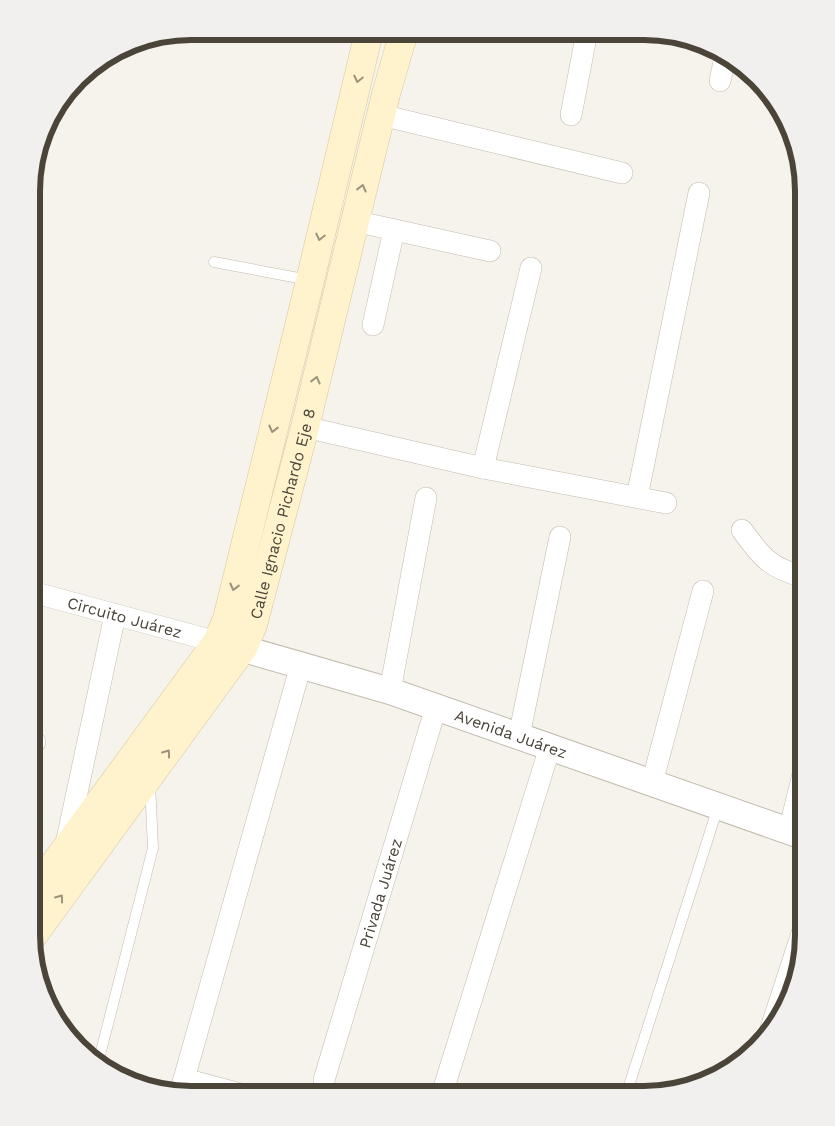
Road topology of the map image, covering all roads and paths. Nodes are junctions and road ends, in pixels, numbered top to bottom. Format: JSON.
{"nodes":[{"id":1,"x":367,"y":40,"type":"edge"},
{"id":2,"x":402,"y":40,"type":"edge"},
{"id":3,"x":585,"y":40,"type":"edge"},
{"id":4,"x":724,"y":63,"type":"edge"},
{"id":5,"x":720,"y":81,"type":"dead end"},
{"id":6,"x":381,"y":115,"type":"junction"},
{"id":7,"x":571,"y":115,"type":"dead end"},
{"id":8,"x":622,"y":174,"type":"dead end"},
{"id":9,"x":699,"y":193,"type":"dead end"},
{"id":10,"x":354,"y":221,"type":"junction"},
{"id":11,"x":394,"y":230,"type":"junction"},
{"id":12,"x":490,"y":251,"type":"dead end"},
{"id":13,"x":214,"y":262,"type":"dead end"},
{"id":14,"x":532,"y":268,"type":"dead end"},
{"id":15,"x":310,"y":280,"type":"junction"},
{"id":16,"x":373,"y":326,"type":"dead end"},
{"id":17,"x":305,"y":426,"type":"junction"},
{"id":18,"x":483,"y":468,"type":"junction"},
{"id":19,"x":637,"y":497,"type":"junction"},
{"id":20,"x":426,"y":498,"type":"dead end"},
{"id":21,"x":666,"y":502,"type":"dead end"},
{"id":22,"x":742,"y":530,"type":"dead end"},
{"id":23,"x":560,"y":537,"type":"dead end"},
{"id":24,"x":795,"y":574,"type":"edge"},
{"id":25,"x":703,"y":591,"type":"dead end"},
{"id":26,"x":40,"y":594,"type":"edge"},
{"id":27,"x":115,"y":615,"type":"junction"},
{"id":28,"x":230,"y":645,"type":"junction"},
{"id":29,"x":301,"y":665,"type":"junction"},
{"id":30,"x":390,"y":691,"type":"junction"},
{"id":31,"x":436,"y":707,"type":"junction"},
{"id":32,"x":518,"y":736,"type":"junction"},
{"id":33,"x":550,"y":747,"type":"junction"},
{"id":34,"x":150,"y":775,"type":"junction"},
{"id":35,"x":652,"y":783,"type":"junction"},
{"id":36,"x":719,"y":806,"type":"junction"},
{"id":37,"x":795,"y":834,"type":"edge"},
{"id":38,"x":64,"y":852,"type":"junction"},
{"id":39,"x":40,"y":877,"type":"edge"},
{"id":40,"x":40,"y":926,"type":"edge"},
{"id":41,"x":792,"y":963,"type":"edge"},
{"id":42,"x":781,"y":998,"type":"edge"},
{"id":43,"x":100,"y":1056,"type":"edge"},
{"id":44,"x":324,"y":1080,"type":"dead end"},
{"id":45,"x":182,"y":1086,"type":"edge"},
{"id":46,"x":444,"y":1086,"type":"edge"},
{"id":47,"x":629,"y":1086,"type":"edge"}],
"edges":[{"from":1,"to":15,"type":"main road","name":"Calle Ignacio Pichardo Eje 8","one_way":true},
{"from":2,"to":6,"type":"main road","name":"Calle Ignacio Pichardo Eje 8"},
{"from":3,"to":7,"type":"street"},
{"from":4,"to":5,"type":"street"},
{"from":6,"to":8,"type":"street"},
{"from":10,"to":6,"type":"main road","name":"Calle Ignacio Pichardo Eje 8","one_way":true},
{"from":9,"to":19,"type":"street"},
{"from":10,"to":11,"type":"street"},
{"from":17,"to":10,"type":"main road","name":"Calle Ignacio Pichardo Eje 8","one_way":true},
{"from":11,"to":12,"type":"street"},
{"from":11,"to":16,"type":"street"},
{"from":13,"to":15,"type":"lane"},
{"from":14,"to":18,"type":"street"},
{"from":15,"to":28,"type":"main road","name":"Calle Ignacio Pichardo Eje 8","one_way":true},
{"from":17,"to":18,"type":"street"},
{"from":17,"to":28,"type":"main road","name":"Calle Ignacio Pichardo Eje 8"},
{"from":18,"to":19,"type":"street"},
{"from":19,"to":21,"type":"street"},
{"from":20,"to":30,"type":"street"},
{"from":22,"to":24,"type":"street"},
{"from":23,"to":32,"type":"street"},
{"from":25,"to":35,"type":"street"},
{"from":26,"to":27,"type":"street","name":"Circuito Juárez"},
{"from":27,"to":28,"type":"street","name":"Circuito Juárez"},
{"from":27,"to":38,"type":"street"},
{"from":28,"to":29,"type":"street","name":"Avenida Juárez"},
{"from":34,"to":28,"type":"main road","name":"Calle Ignacio Pichardo Eje 8","one_way":true},
{"from":28,"to":38,"type":"main road","name":"Calle Ignacio Pichardo Eje 8"},
{"from":29,"to":30,"type":"street","name":"Avenida Juárez"},
{"from":29,"to":45,"type":"street"},
{"from":30,"to":31,"type":"street","name":"Avenida Juárez"},
{"from":31,"to":32,"type":"street","name":"Avenida Juárez"},
{"from":31,"to":44,"type":"street","name":"Privada Juárez"},
{"from":32,"to":33,"type":"street","name":"Avenida Juárez"},
{"from":33,"to":35,"type":"street","name":"Avenida Juárez"},
{"from":33,"to":46,"type":"street"},
{"from":40,"to":34,"type":"main road","name":"Calle Ignacio Pichardo Eje 8","one_way":true},
{"from":34,"to":43,"type":"lane"},
{"from":35,"to":36,"type":"street","name":"Avenida Juárez"},
{"from":36,"to":37,"type":"street","name":"Avenida Juárez"},
{"from":36,"to":47,"type":"lane"},
{"from":38,"to":39,"type":"main road","name":"Calle Ignacio Pichardo Eje 8"},
{"from":41,"to":42,"type":"street"}]}
